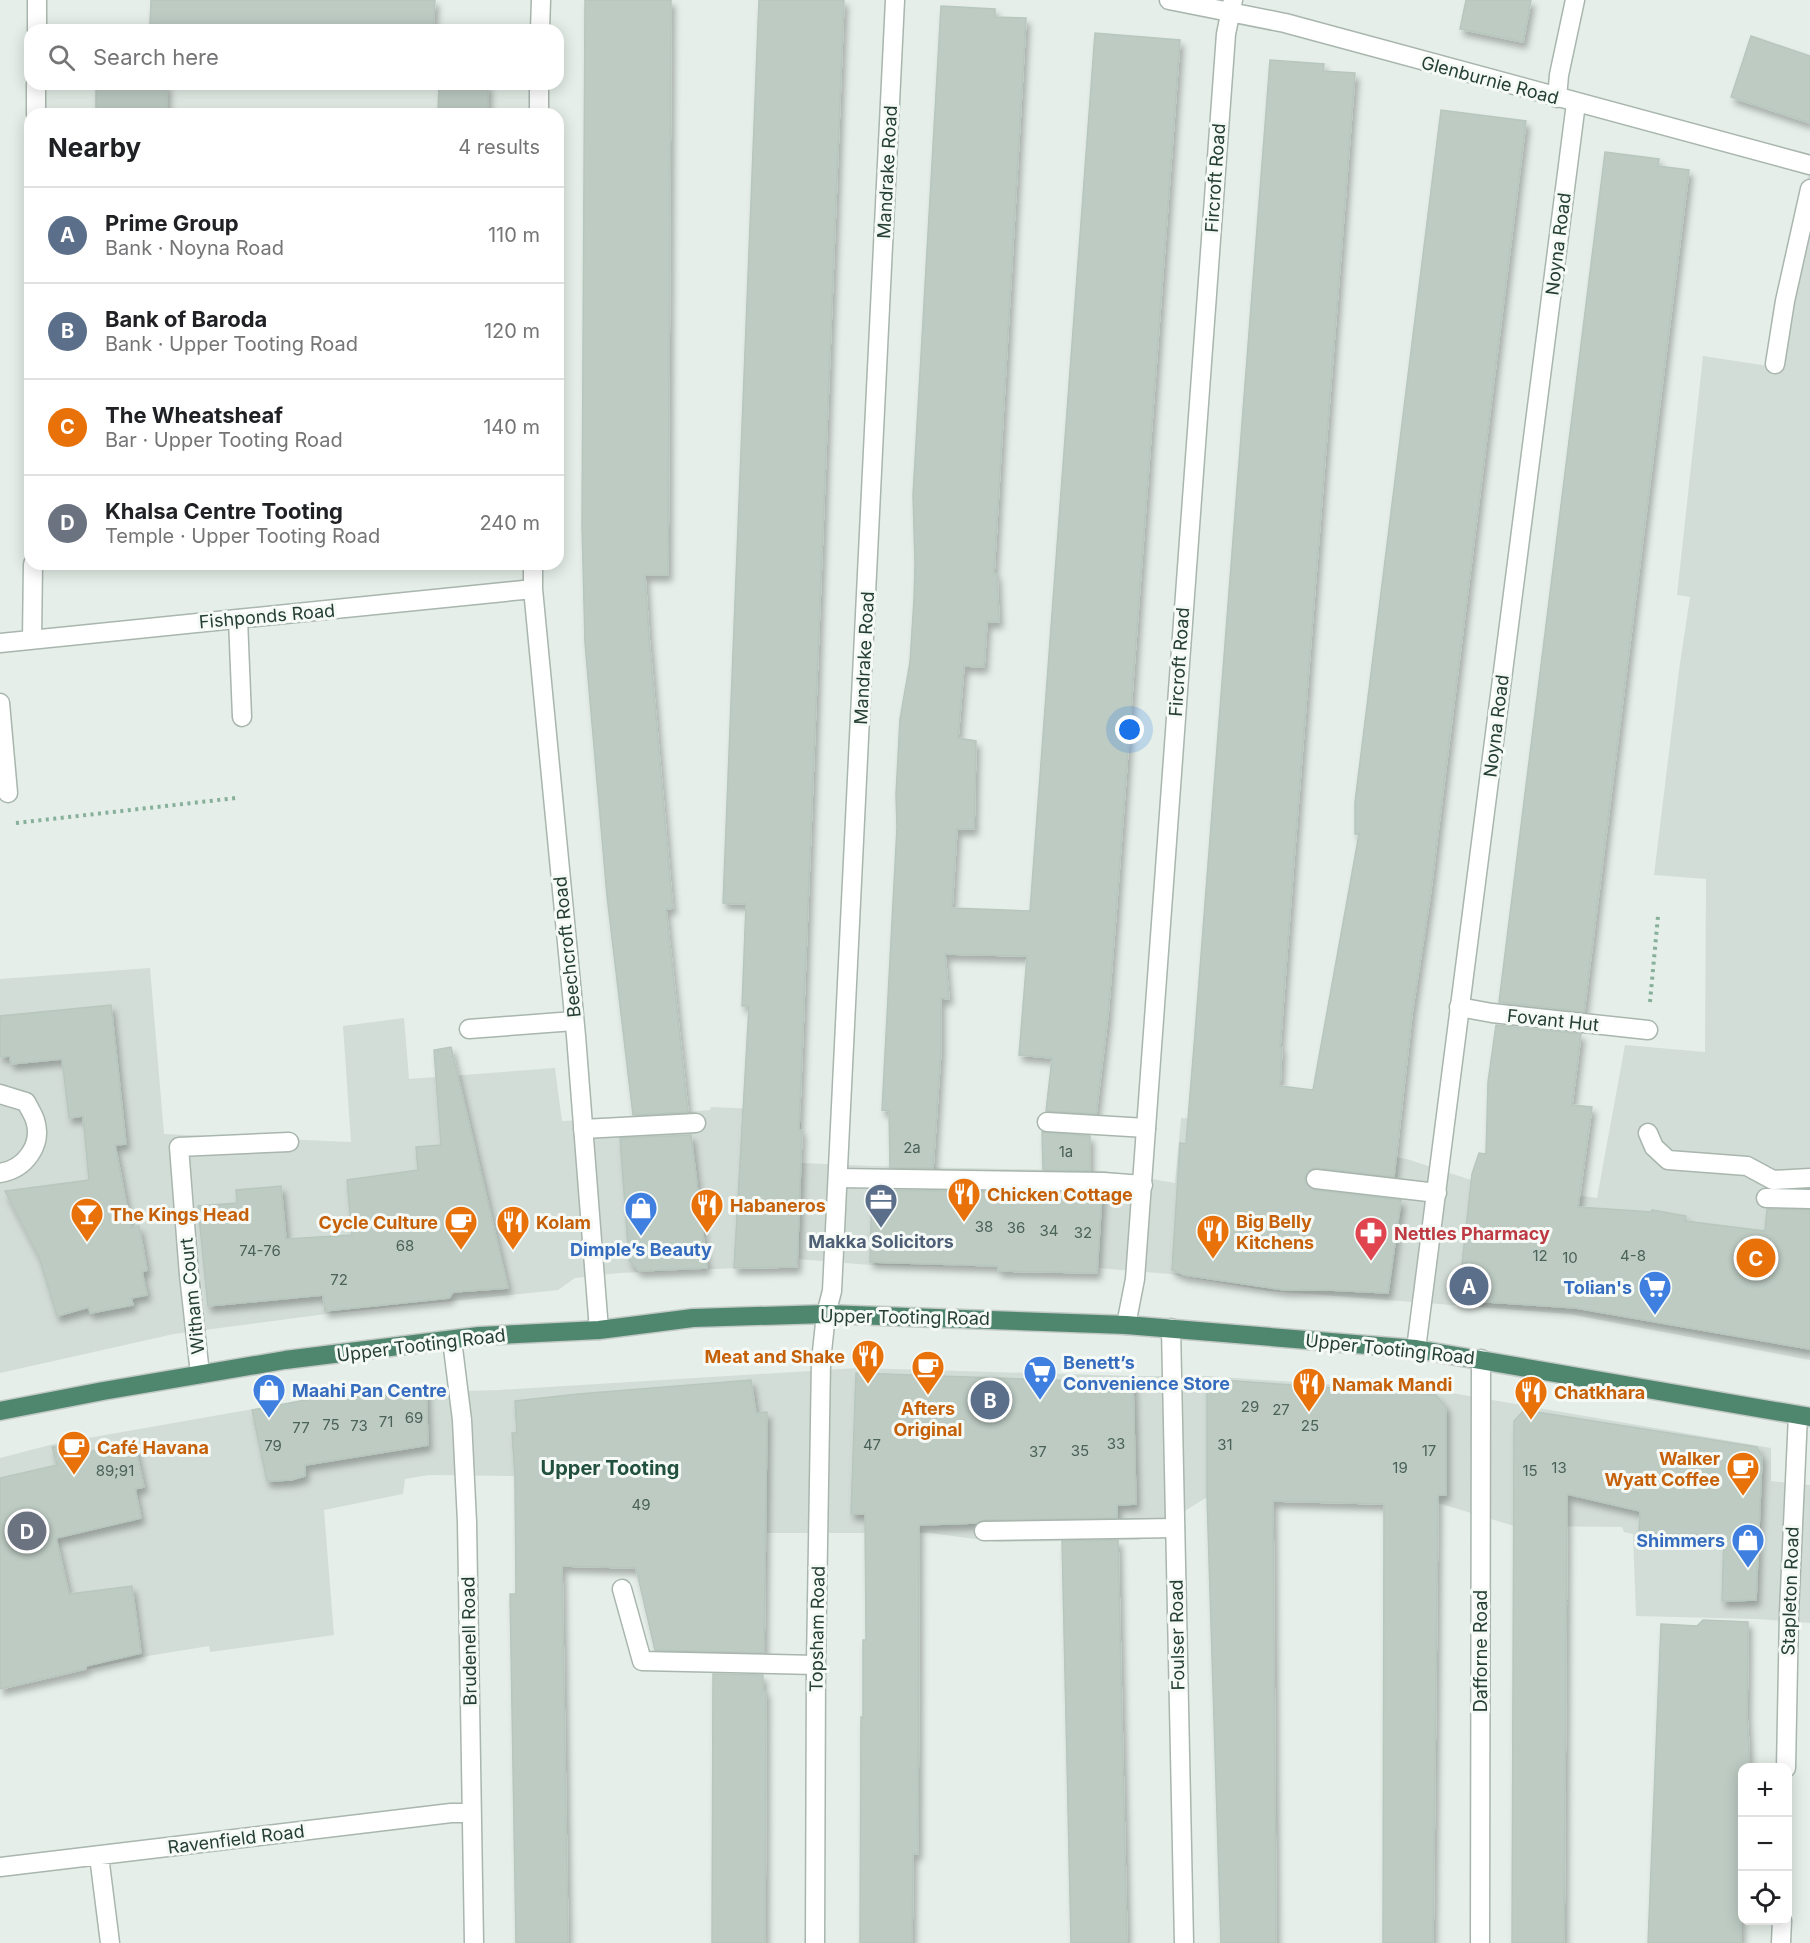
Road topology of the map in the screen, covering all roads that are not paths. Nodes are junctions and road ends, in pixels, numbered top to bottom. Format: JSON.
{"nodes":[{"id":1,"x":37,"y":0,"type":"edge"},
{"id":2,"x":541,"y":0,"type":"edge"},
{"id":3,"x":895,"y":0,"type":"edge"},
{"id":4,"x":1168,"y":0,"type":"edge"},
{"id":5,"x":1575,"y":0,"type":"edge"},
{"id":6,"x":1232,"y":6,"type":"edge"},
{"id":7,"x":37,"y":24,"type":"edge"},
{"id":8,"x":540,"y":24,"type":"edge"},
{"id":9,"x":36,"y":90,"type":"edge"},
{"id":10,"x":539,"y":90,"type":"edge"},
{"id":11,"x":1557,"y":98,"type":"junction"},
{"id":12,"x":1576,"y":103,"type":"junction"},
{"id":13,"x":36,"y":108,"type":"edge"},
{"id":14,"x":539,"y":108,"type":"edge"},
{"id":15,"x":1810,"y":165,"type":"edge"},
{"id":16,"x":1810,"y":189,"type":"edge"},
{"id":17,"x":1775,"y":364,"type":"dead end"},
{"id":18,"x":33,"y":570,"type":"edge"},
{"id":19,"x":533,"y":570,"type":"edge"},
{"id":20,"x":533,"y":589,"type":"junction"},
{"id":21,"x":238,"y":619,"type":"junction"},
{"id":22,"x":32,"y":639,"type":"junction"},
{"id":23,"x":0,"y":643,"type":"edge"},
{"id":24,"x":0,"y":703,"type":"edge"},
{"id":25,"x":242,"y":717,"type":"dead end"},
{"id":26,"x":8,"y":793,"type":"dead end"},
{"id":27,"x":1459,"y":1007,"type":"junction"},
{"id":28,"x":574,"y":1020,"type":"junction"},
{"id":29,"x":469,"y":1029,"type":"dead end"},
{"id":30,"x":1648,"y":1030,"type":"road end"},
{"id":31,"x":0,"y":1094,"type":"edge"},
{"id":32,"x":1047,"y":1122,"type":"dead end"},
{"id":33,"x":696,"y":1123,"type":"dead end"},
{"id":34,"x":1146,"y":1128,"type":"junction"},
{"id":35,"x":583,"y":1129,"type":"junction"},
{"id":36,"x":1648,"y":1133,"type":"dead end"},
{"id":37,"x":289,"y":1142,"type":"dead end"},
{"id":38,"x":0,"y":1173,"type":"edge"},
{"id":39,"x":838,"y":1178,"type":"junction"},
{"id":40,"x":1810,"y":1178,"type":"edge"},
{"id":41,"x":1316,"y":1179,"type":"dead end"},
{"id":42,"x":1143,"y":1185,"type":"junction"},
{"id":43,"x":1437,"y":1193,"type":"junction"},
{"id":44,"x":1766,"y":1198,"type":"dead end"},
{"id":45,"x":1810,"y":1199,"type":"edge"},
{"id":46,"x":826,"y":1314,"type":"junction"},
{"id":47,"x":1126,"y":1325,"type":"junction"},
{"id":48,"x":1171,"y":1328,"type":"junction"},
{"id":49,"x":599,"y":1330,"type":"junction"},
{"id":50,"x":452,"y":1340,"type":"junction"},
{"id":51,"x":1416,"y":1349,"type":"junction"},
{"id":52,"x":1481,"y":1359,"type":"junction"},
{"id":53,"x":200,"y":1374,"type":"junction"},
{"id":54,"x":0,"y":1412,"type":"edge"},
{"id":55,"x":1804,"y":1416,"type":"edge"},
{"id":56,"x":1175,"y":1528,"type":"junction"},
{"id":57,"x":984,"y":1531,"type":"dead end"},
{"id":58,"x":622,"y":1589,"type":"dead end"},
{"id":59,"x":816,"y":1665,"type":"junction"},
{"id":60,"x":1786,"y":1763,"type":"edge"},
{"id":61,"x":471,"y":1813,"type":"junction"},
{"id":62,"x":99,"y":1856,"type":"junction"},
{"id":63,"x":0,"y":1868,"type":"edge"},
{"id":64,"x":1782,"y":1925,"type":"edge"},
{"id":65,"x":110,"y":1943,"type":"edge"},
{"id":66,"x":474,"y":1943,"type":"edge"},
{"id":67,"x":815,"y":1943,"type":"edge"},
{"id":68,"x":1184,"y":1943,"type":"edge"},
{"id":69,"x":1480,"y":1943,"type":"edge"},
{"id":70,"x":1781,"y":1943,"type":"edge"}],
"edges":[{"from":1,"to":7,"type":"street"},
{"from":2,"to":8,"type":"street"},
{"from":3,"to":39,"type":"street","name":"Mandrake Road"},
{"from":4,"to":6,"type":"street","name":"Glenburnie Road"},
{"from":5,"to":11,"type":"street"},
{"from":6,"to":11,"type":"street","name":"Glenburnie Road"},
{"from":6,"to":34,"type":"street","name":"Fircroft Road"},
{"from":9,"to":13,"type":"street"},
{"from":10,"to":14,"type":"street"},
{"from":11,"to":12,"type":"street","name":"Glenburnie Road"},
{"from":12,"to":15,"type":"street","name":"Glenburnie Road"},
{"from":12,"to":27,"type":"street","name":"Noyna Road"},
{"from":16,"to":17,"type":"street"},
{"from":18,"to":22,"type":"street"},
{"from":19,"to":20,"type":"street","name":"Beechcroft Road"},
{"from":20,"to":21,"type":"street","name":"Fishponds Road"},
{"from":20,"to":28,"type":"street","name":"Beechcroft Road"},
{"from":21,"to":22,"type":"street","name":"Fishponds Road"},
{"from":21,"to":25,"type":"street"},
{"from":22,"to":23,"type":"street","name":"Fishponds Road"},
{"from":24,"to":26,"type":"street"},
{"from":27,"to":30,"type":"street","name":"Fovant Hut"},
{"from":27,"to":43,"type":"street","name":"Noyna Road"},
{"from":28,"to":29,"type":"street"},
{"from":28,"to":35,"type":"street","name":"Beechcroft Road"},
{"from":31,"to":38,"type":"street"},
{"from":32,"to":34,"type":"street"},
{"from":33,"to":35,"type":"street"},
{"from":34,"to":42,"type":"street","name":"Fircroft Road"},
{"from":35,"to":49,"type":"street","name":"Beechcroft Road"},
{"from":36,"to":40,"type":"street"},
{"from":37,"to":53,"type":"street","name":"Witham Court"},
{"from":39,"to":42,"type":"street"},
{"from":39,"to":46,"type":"street","name":"Mandrake Road"},
{"from":41,"to":43,"type":"street"},
{"from":42,"to":47,"type":"street","name":"Fircroft Road"},
{"from":43,"to":51,"type":"street","name":"Noyna Road"},
{"from":44,"to":45,"type":"street"},
{"from":46,"to":47,"type":"highway","name":"Upper Tooting Road"},
{"from":46,"to":49,"type":"highway","name":"Upper Tooting Road"},
{"from":46,"to":59,"type":"street","name":"Topsham Road"},
{"from":47,"to":48,"type":"highway","name":"Upper Tooting Road"},
{"from":48,"to":51,"type":"highway","name":"Upper Tooting Road"},
{"from":48,"to":56,"type":"street","name":"Foulser Road"},
{"from":49,"to":50,"type":"highway","name":"Upper Tooting Road"},
{"from":50,"to":53,"type":"highway","name":"Upper Tooting Road"},
{"from":50,"to":61,"type":"street","name":"Brudenell Road"},
{"from":51,"to":52,"type":"highway","name":"Upper Tooting Road"},
{"from":52,"to":55,"type":"highway","name":"Upper Tooting Road"},
{"from":52,"to":69,"type":"street","name":"Dafforne Road"},
{"from":53,"to":54,"type":"highway","name":"Upper Tooting Road"},
{"from":55,"to":60,"type":"street","name":"Stapleton Road"},
{"from":56,"to":57,"type":"street"},
{"from":56,"to":68,"type":"street","name":"Foulser Road"},
{"from":58,"to":59,"type":"street"},
{"from":59,"to":67,"type":"street","name":"Topsham Road"},
{"from":61,"to":62,"type":"street","name":"Ravenfield Road"},
{"from":61,"to":66,"type":"street","name":"Brudenell Road"},
{"from":62,"to":63,"type":"street","name":"Ravenfield Road"},
{"from":62,"to":65,"type":"street"},
{"from":64,"to":70,"type":"street"}]}
